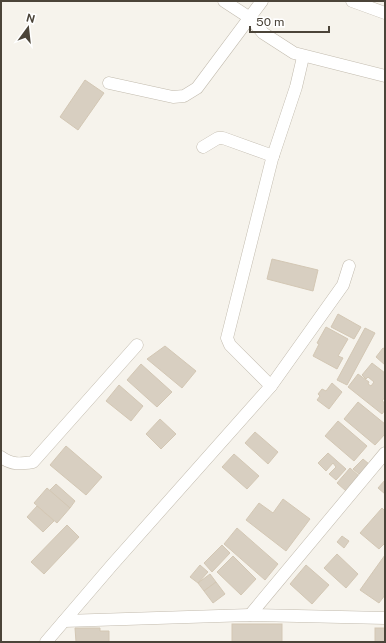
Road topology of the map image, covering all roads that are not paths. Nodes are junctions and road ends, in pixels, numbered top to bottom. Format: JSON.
{"nodes":[{"id":1,"x":224,"y":1,"type":"edge"},
{"id":2,"x":262,"y":1,"type":"edge"},
{"id":3,"x":352,"y":1,"type":"edge"},
{"id":4,"x":385,"y":13,"type":"edge"},
{"id":5,"x":250,"y":18,"type":"junction"},
{"id":6,"x":303,"y":57,"type":"junction"},
{"id":7,"x":385,"y":76,"type":"edge"},
{"id":8,"x":109,"y":83,"type":"dead end"},
{"id":9,"x":203,"y":147,"type":"dead end"},
{"id":10,"x":273,"y":156,"type":"junction"},
{"id":11,"x":349,"y":266,"type":"dead end"},
{"id":12,"x":137,"y":345,"type":"dead end"},
{"id":13,"x":271,"y":386,"type":"junction"},
{"id":14,"x":385,"y":453,"type":"edge"},
{"id":15,"x":1,"y":457,"type":"edge"},
{"id":16,"x":250,"y":615,"type":"junction"},
{"id":17,"x":385,"y":618,"type":"edge"},
{"id":18,"x":64,"y":620,"type":"junction"},
{"id":19,"x":46,"y":642,"type":"edge"}],
"edges":[{"from":1,"to":5,"type":"street"},
{"from":2,"to":5,"type":"street"},
{"from":3,"to":4,"type":"street"},
{"from":5,"to":6,"type":"street"},
{"from":5,"to":8,"type":"street"},
{"from":6,"to":7,"type":"street"},
{"from":6,"to":10,"type":"street"},
{"from":9,"to":10,"type":"street"},
{"from":10,"to":13,"type":"street"},
{"from":11,"to":13,"type":"street"},
{"from":12,"to":15,"type":"street"},
{"from":13,"to":18,"type":"street"},
{"from":14,"to":16,"type":"street"},
{"from":16,"to":17,"type":"street"},
{"from":16,"to":18,"type":"street"},
{"from":18,"to":19,"type":"street"}]}
